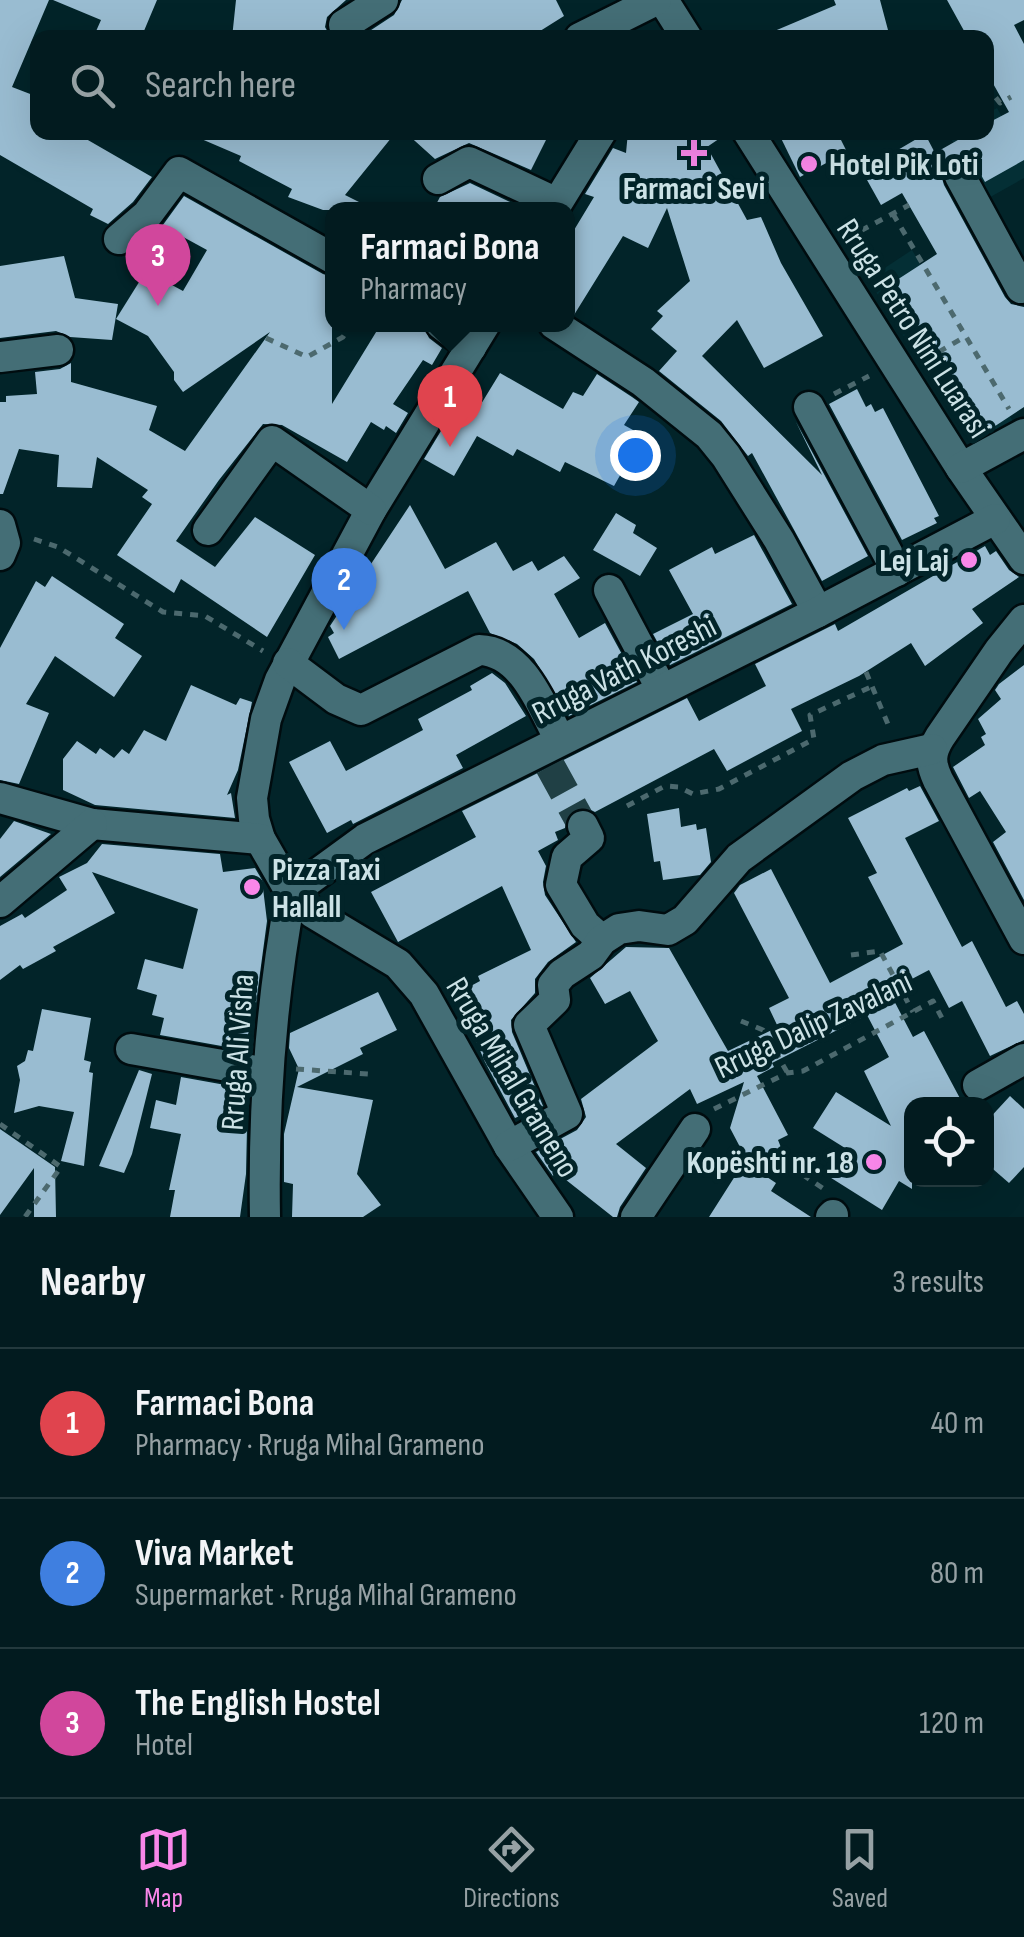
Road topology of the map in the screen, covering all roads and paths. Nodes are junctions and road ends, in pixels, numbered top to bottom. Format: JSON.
{"nodes":[{"id":1,"x":383,"y":0,"type":"edge"},
{"id":2,"x":668,"y":18,"type":"edge"},
{"id":3,"x":344,"y":25,"type":"dead end"},
{"id":4,"x":615,"y":30,"type":"edge"},
{"id":5,"x":994,"y":95,"type":"edge"},
{"id":6,"x":1011,"y":97,"type":"dead end"},
{"id":7,"x":596,"y":140,"type":"edge"},
{"id":8,"x":753,"y":140,"type":"edge"},
{"id":9,"x":960,"y":176,"type":"dead end"},
{"id":10,"x":438,"y":179,"type":"dead end"},
{"id":11,"x":547,"y":202,"type":"edge"},
{"id":12,"x":557,"y":202,"type":"edge"},
{"id":13,"x":909,"y":205,"type":"dead end"},
{"id":14,"x":893,"y":214,"type":"junction"},
{"id":15,"x":119,"y":239,"type":"dead end"},
{"id":16,"x":823,"y":252,"type":"junction"},
{"id":17,"x":325,"y":254,"type":"edge"},
{"id":18,"x":1023,"y":288,"type":"edge"},
{"id":19,"x":347,"y":332,"type":"edge"},
{"id":20,"x":566,"y":332,"type":"edge"},
{"id":21,"x":478,"y":336,"type":"edge"},
{"id":22,"x":966,"y":336,"type":"junction"},
{"id":23,"x":266,"y":338,"type":"dead end"},
{"id":24,"x":58,"y":350,"type":"dead end"},
{"id":25,"x":0,"y":357,"type":"edge"},
{"id":26,"x":898,"y":369,"type":"junction"},
{"id":27,"x":809,"y":407,"type":"joint"},
{"id":28,"x":1024,"y":434,"type":"edge"},
{"id":29,"x":961,"y":468,"type":"junction"},
{"id":30,"x":371,"y":510,"type":"junction"},
{"id":31,"x":995,"y":519,"type":"junction"},
{"id":32,"x":208,"y":530,"type":"dead end"},
{"id":33,"x":1,"y":536,"type":"edge"},
{"id":34,"x":1024,"y":560,"type":"edge"},
{"id":35,"x":897,"y":571,"type":"junction"},
{"id":36,"x":609,"y":590,"type":"dead end"},
{"id":37,"x":818,"y":612,"type":"junction"},
{"id":38,"x":1024,"y":620,"type":"edge"},
{"id":39,"x":248,"y":643,"type":"dead end"},
{"id":40,"x":288,"y":663,"type":"junction"},
{"id":41,"x":866,"y":672,"type":"dead end"},
{"id":42,"x":872,"y":686,"type":"junction"},
{"id":43,"x":661,"y":688,"type":"junction"},
{"id":44,"x":932,"y":750,"type":"junction"},
{"id":45,"x":550,"y":752,"type":"junction"},
{"id":46,"x":901,"y":755,"type":"junction"},
{"id":47,"x":0,"y":798,"type":"edge"},
{"id":48,"x":628,"y":806,"type":"dead end"},
{"id":49,"x":92,"y":824,"type":"junction"},
{"id":50,"x":582,"y":826,"type":"dead end"},
{"id":51,"x":260,"y":839,"type":"junction"},
{"id":52,"x":290,"y":893,"type":"junction"},
{"id":53,"x":0,"y":902,"type":"edge"},
{"id":54,"x":1024,"y":939,"type":"edge"},
{"id":55,"x":602,"y":940,"type":"junction"},
{"id":56,"x":850,"y":955,"type":"dead end"},
{"id":57,"x":912,"y":1012,"type":"junction"},
{"id":58,"x":742,"y":1021,"type":"dead end"},
{"id":59,"x":945,"y":1024,"type":"dead end"},
{"id":60,"x":131,"y":1049,"type":"dead end"},
{"id":61,"x":1024,"y":1059,"type":"edge"},
{"id":62,"x":268,"y":1070,"type":"junction"},
{"id":63,"x":788,"y":1073,"type":"junction"},
{"id":64,"x":368,"y":1074,"type":"dead end"},
{"id":65,"x":978,"y":1085,"type":"dead end"},
{"id":66,"x":0,"y":1124,"type":"edge"},
{"id":67,"x":695,"y":1130,"type":"joint"},
{"id":68,"x":509,"y":1146,"type":"junction"},
{"id":69,"x":25,"y":1217,"type":"edge"},
{"id":70,"x":265,"y":1217,"type":"edge"},
{"id":71,"x":558,"y":1217,"type":"edge"},
{"id":72,"x":636,"y":1217,"type":"edge"}],
"edges":[{"from":1,"to":3,"type":"street"},
{"from":2,"to":4,"type":"street"},
{"from":5,"to":6,"type":"path"},
{"from":7,"to":12,"type":"street"},
{"from":8,"to":16,"type":"street","name":"Rruga Petro Nini Luarasi"},
{"from":9,"to":18,"type":"street"},
{"from":10,"to":11,"type":"street"},
{"from":13,"to":14,"type":"path"},
{"from":14,"to":16,"type":"path"},
{"from":14,"to":22,"type":"path"},
{"from":15,"to":17,"type":"street"},
{"from":16,"to":26,"type":"street","name":"Rruga Petro Nini Luarasi"},
{"from":19,"to":23,"type":"path"},
{"from":20,"to":37,"type":"street"},
{"from":21,"to":30,"type":"street","name":"Rruga Mihal Grameno"},
{"from":22,"to":26,"type":"path"},
{"from":22,"to":28,"type":"path"},
{"from":24,"to":25,"type":"street"},
{"from":26,"to":27,"type":"path"},
{"from":26,"to":29,"type":"street","name":"Rruga Petro Nini Luarasi"},
{"from":27,"to":35,"type":"street"},
{"from":28,"to":29,"type":"street"},
{"from":29,"to":31,"type":"street","name":"Rruga Petro Nini Luarasi"},
{"from":30,"to":32,"type":"street"},
{"from":30,"to":40,"type":"street","name":"Rruga Mihal Grameno"},
{"from":31,"to":34,"type":"street","name":"Rruga Petro Nini Luarasi"},
{"from":31,"to":35,"type":"street","name":"Rruga Vath Koreshi"},
{"from":33,"to":39,"type":"path"},
{"from":35,"to":37,"type":"street","name":"Rruga Vath Koreshi"},
{"from":36,"to":43,"type":"street"},
{"from":37,"to":43,"type":"street","name":"Rruga Vath Koreshi"},
{"from":38,"to":44,"type":"street"},
{"from":40,"to":45,"type":"street"},
{"from":40,"to":51,"type":"street","name":"Rruga Mihal Grameno"},
{"from":41,"to":42,"type":"path"},
{"from":42,"to":46,"type":"path"},
{"from":42,"to":48,"type":"path"},
{"from":43,"to":45,"type":"street","name":"Rruga Vath Koreshi"},
{"from":44,"to":46,"type":"street"},
{"from":44,"to":54,"type":"street"},
{"from":45,"to":52,"type":"street","name":"Rruga Vath Koreshi"},
{"from":46,"to":55,"type":"street"},
{"from":47,"to":49,"type":"street"},
{"from":49,"to":51,"type":"street"},
{"from":49,"to":53,"type":"street"},
{"from":50,"to":55,"type":"street"},
{"from":51,"to":52,"type":"street","name":"Rruga Mihal Grameno"},
{"from":52,"to":62,"type":"street","name":"Rruga Ali Visha"},
{"from":52,"to":68,"type":"street","name":"Rruga Mihal Grameno"},
{"from":55,"to":68,"type":"street"},
{"from":56,"to":57,"type":"path"},
{"from":57,"to":59,"type":"path","name":"Rruga Dalip Zavalani"},
{"from":57,"to":63,"type":"path","name":"Rruga Dalip Zavalani"},
{"from":58,"to":63,"type":"path"},
{"from":60,"to":62,"type":"street"},
{"from":61,"to":65,"type":"street"},
{"from":62,"to":64,"type":"path"},
{"from":62,"to":70,"type":"street","name":"Rruga Ali Visha"},
{"from":63,"to":67,"type":"path","name":"Rruga Dalip Zavalani"},
{"from":66,"to":69,"type":"path"},
{"from":67,"to":72,"type":"street"},
{"from":68,"to":71,"type":"street","name":"Rruga Mihal Grameno"}]}
